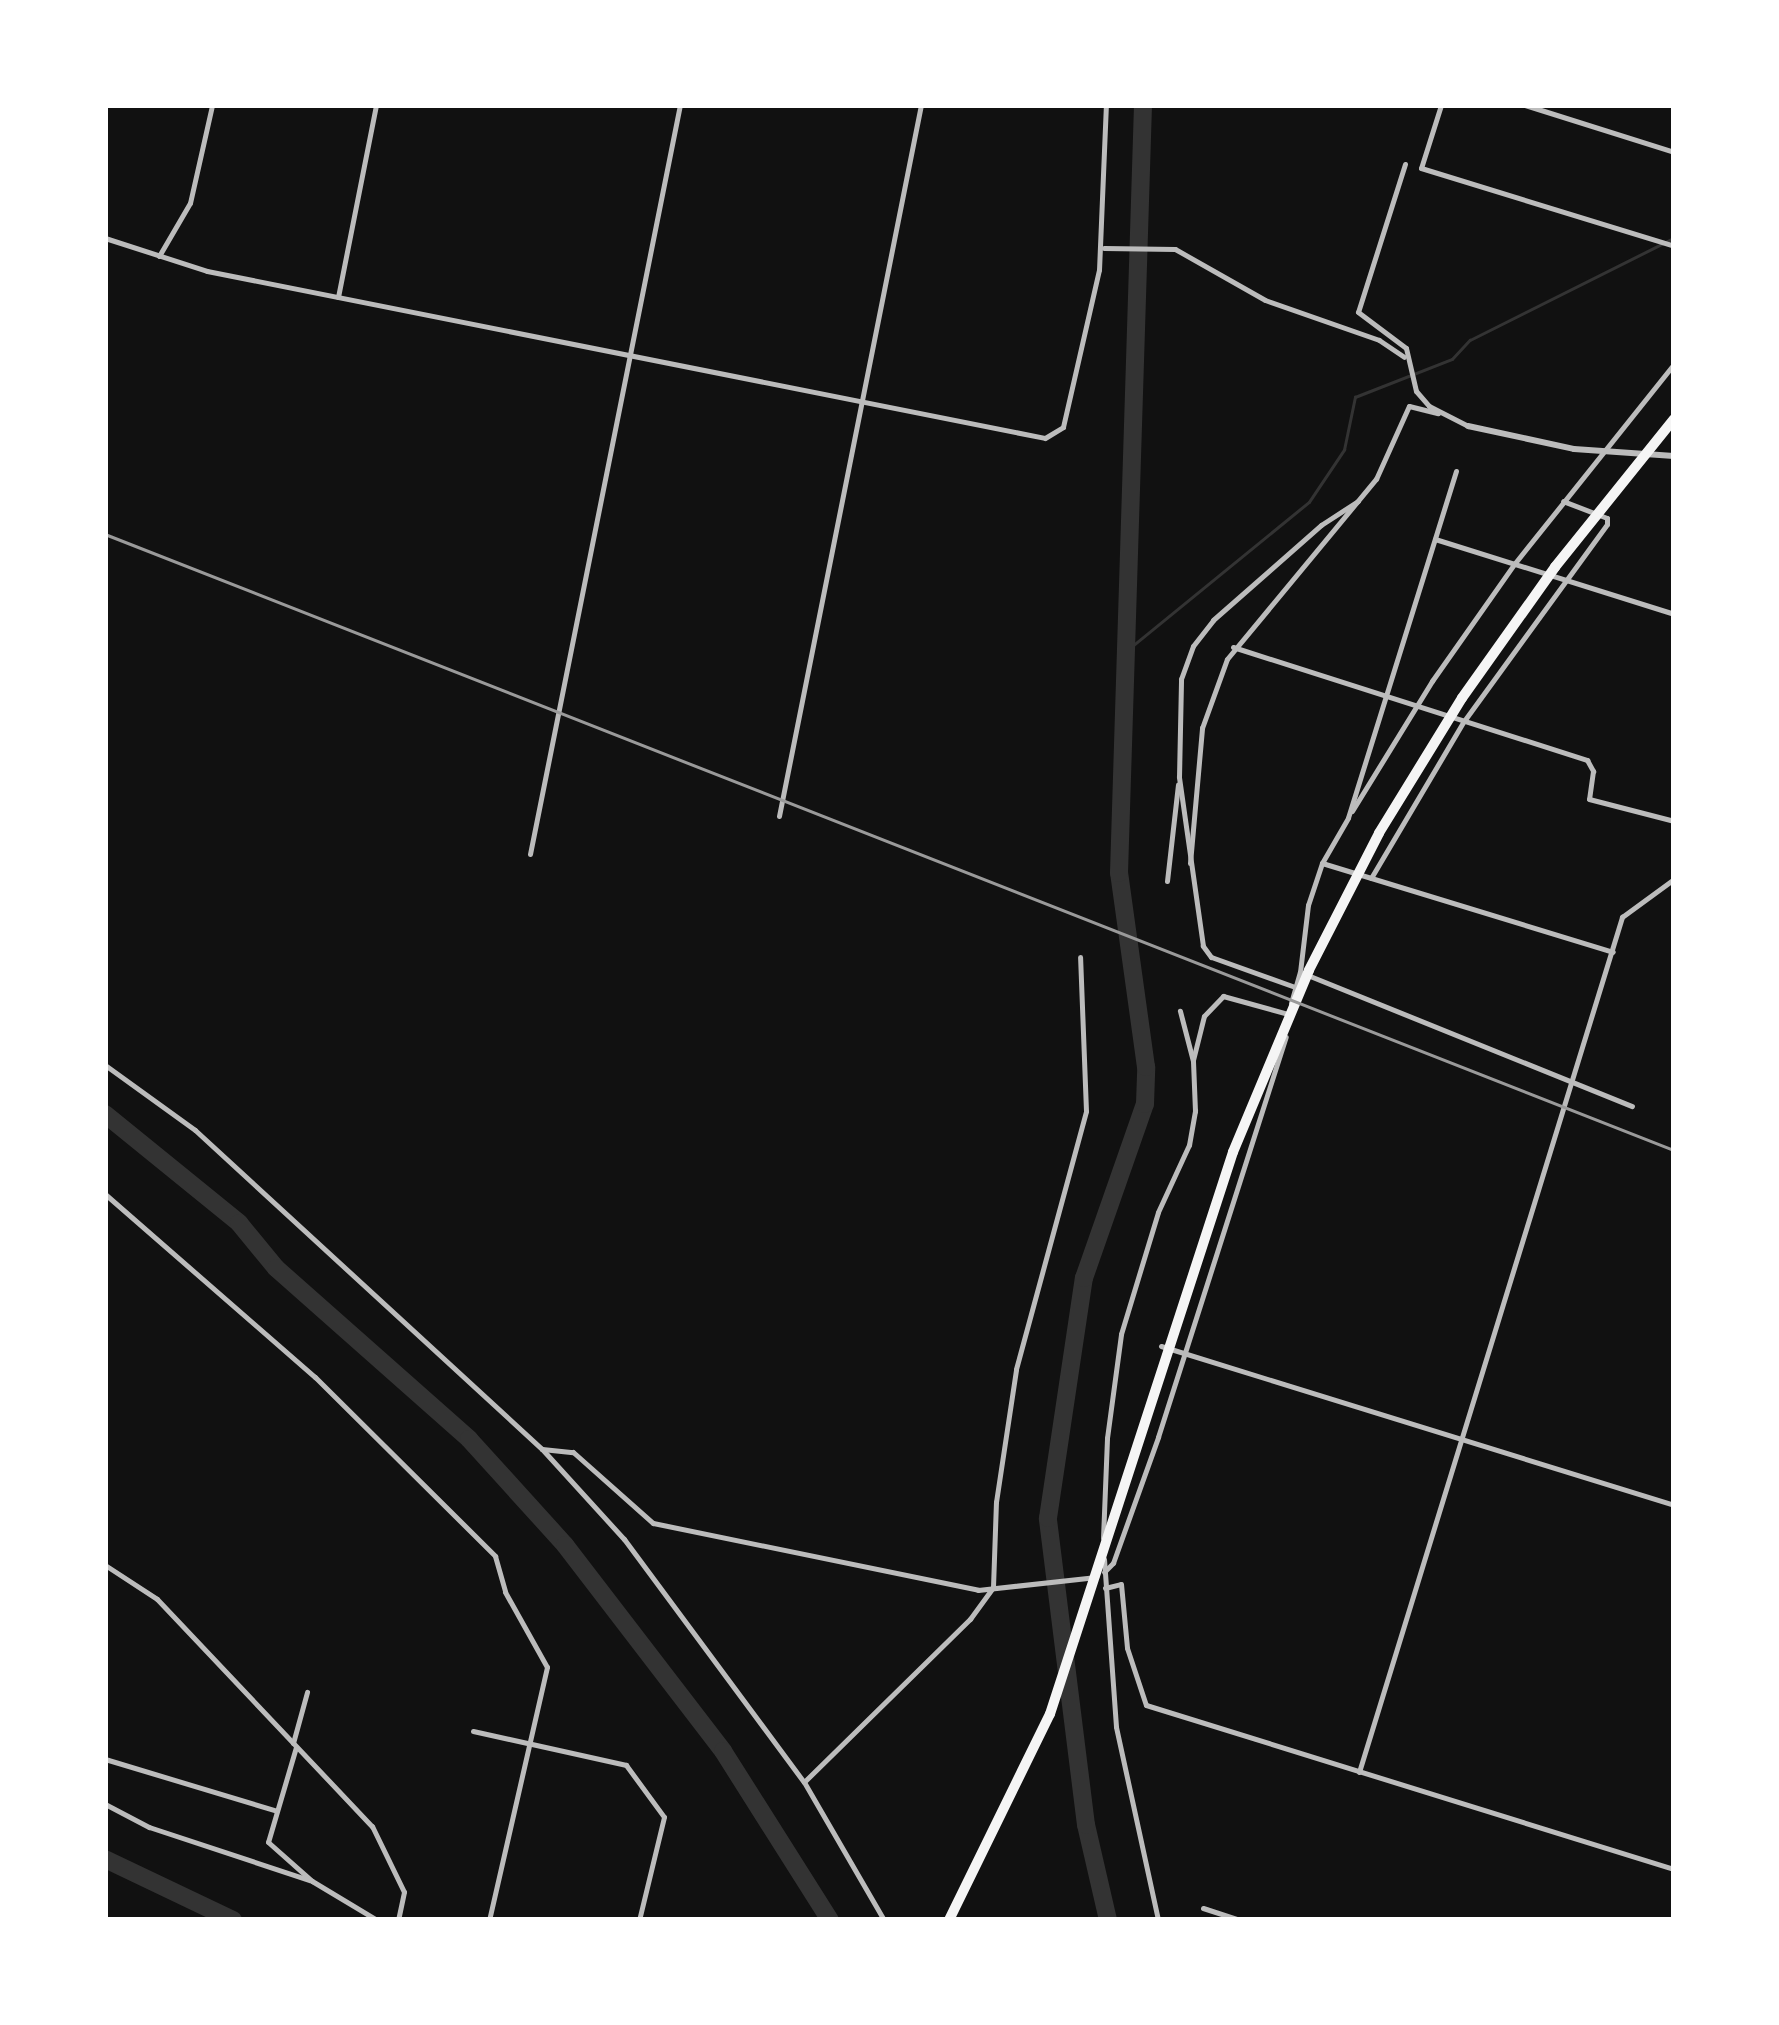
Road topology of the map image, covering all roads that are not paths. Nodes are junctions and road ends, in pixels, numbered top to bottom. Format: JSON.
{"nodes":[{"id":1,"x":212,"y":105,"type":"edge"},
{"id":2,"x":376,"y":105,"type":"edge"},
{"id":3,"x":680,"y":105,"type":"edge"},
{"id":4,"x":921,"y":105,"type":"edge"},
{"id":5,"x":1106,"y":105,"type":"edge"},
{"id":6,"x":1441,"y":105,"type":"edge"},
{"id":7,"x":1525,"y":105,"type":"edge"},
{"id":8,"x":1674,"y":152,"type":"edge"},
{"id":9,"x":1405,"y":164,"type":"dead end"},
{"id":10,"x":105,"y":238,"type":"edge"},
{"id":11,"x":1674,"y":246,"type":"edge"},
{"id":12,"x":1102,"y":248,"type":"junction"},
{"id":13,"x":159,"y":256,"type":"junction"},
{"id":14,"x":338,"y":297,"type":"junction"},
{"id":15,"x":630,"y":355,"type":"junction"},
{"id":16,"x":1404,"y":357,"type":"junction"},
{"id":17,"x":1674,"y":364,"type":"edge"},
{"id":18,"x":860,"y":402,"type":"junction"},
{"id":19,"x":1438,"y":413,"type":"junction"},
{"id":20,"x":1674,"y":420,"type":"edge"},
{"id":21,"x":1468,"y":426,"type":"joint"},
{"id":22,"x":1601,"y":451,"type":"junction"},
{"id":23,"x":1674,"y":456,"type":"edge"},
{"id":24,"x":1456,"y":470,"type":"dead end"},
{"id":25,"x":1358,"y":501,"type":"junction"},
{"id":26,"x":1563,"y":501,"type":"junction"},
{"id":27,"x":1435,"y":539,"type":"junction"},
{"id":28,"x":1516,"y":563,"type":"junction"},
{"id":29,"x":1565,"y":578,"type":"junction"},
{"id":30,"x":1674,"y":614,"type":"edge"},
{"id":31,"x":1234,"y":648,"type":"junction"},
{"id":32,"x":1385,"y":697,"type":"junction"},
{"id":33,"x":1416,"y":706,"type":"junction"},
{"id":34,"x":1464,"y":721,"type":"junction"},
{"id":35,"x":1179,"y":777,"type":"junction"},
{"id":36,"x":779,"y":816,"type":"dead end"},
{"id":37,"x":1348,"y":818,"type":"junction"},
{"id":38,"x":1674,"y":821,"type":"edge"},
{"id":39,"x":530,"y":854,"type":"dead end"},
{"id":40,"x":1322,"y":863,"type":"junction"},
{"id":41,"x":1190,"y":871,"type":"junction"},
{"id":42,"x":1370,"y":878,"type":"junction"},
{"id":43,"x":1674,"y":879,"type":"edge"},
{"id":44,"x":1167,"y":881,"type":"dead end"},
{"id":45,"x":1612,"y":952,"type":"junction"},
{"id":46,"x":1080,"y":956,"type":"dead end"},
{"id":47,"x":1300,"y":972,"type":"junction"},
{"id":48,"x":1295,"y":987,"type":"junction"},
{"id":49,"x":1180,"y":1011,"type":"dead end"},
{"id":50,"x":1287,"y":1016,"type":"junction"},
{"id":51,"x":1193,"y":1060,"type":"junction"},
{"id":52,"x":105,"y":1065,"type":"edge"},
{"id":53,"x":1572,"y":1082,"type":"junction"},
{"id":54,"x":1632,"y":1106,"type":"dead end"},
{"id":55,"x":105,"y":1194,"type":"edge"},
{"id":56,"x":1162,"y":1346,"type":"dead end"},
{"id":57,"x":1182,"y":1353,"type":"junction"},
{"id":58,"x":1462,"y":1441,"type":"junction"},
{"id":59,"x":542,"y":1448,"type":"junction"},
{"id":60,"x":1674,"y":1506,"type":"edge"},
{"id":61,"x":105,"y":1565,"type":"edge"},
{"id":62,"x":1104,"y":1574,"type":"junction"},
{"id":63,"x":993,"y":1587,"type":"junction"},
{"id":64,"x":1105,"y":1588,"type":"junction"},
{"id":65,"x":307,"y":1692,"type":"dead end"},
{"id":66,"x":473,"y":1731,"type":"dead end"},
{"id":67,"x":530,"y":1743,"type":"junction"},
{"id":68,"x":294,"y":1745,"type":"junction"},
{"id":69,"x":105,"y":1759,"type":"edge"},
{"id":70,"x":1358,"y":1772,"type":"junction"},
{"id":71,"x":804,"y":1782,"type":"junction"},
{"id":72,"x":105,"y":1804,"type":"edge"},
{"id":73,"x":275,"y":1810,"type":"junction"},
{"id":74,"x":1674,"y":1869,"type":"edge"},
{"id":75,"x":312,"y":1881,"type":"junction"},
{"id":76,"x":1202,"y":1908,"type":"dead end"},
{"id":77,"x":377,"y":1920,"type":"edge"},
{"id":78,"x":398,"y":1920,"type":"edge"},
{"id":79,"x":489,"y":1920,"type":"edge"},
{"id":80,"x":639,"y":1920,"type":"edge"},
{"id":81,"x":884,"y":1920,"type":"edge"},
{"id":82,"x":949,"y":1920,"type":"edge"},
{"id":83,"x":1158,"y":1920,"type":"edge"},
{"id":84,"x":1241,"y":1920,"type":"edge"}],
"edges":[{"from":1,"to":13,"type":"street"},
{"from":2,"to":14,"type":"street"},
{"from":3,"to":15,"type":"street"},
{"from":4,"to":18,"type":"street"},
{"from":5,"to":12,"type":"street"},
{"from":6,"to":11,"type":"street"},
{"from":7,"to":8,"type":"street"},
{"from":9,"to":16,"type":"street"},
{"from":10,"to":13,"type":"street"},
{"from":12,"to":16,"type":"street"},
{"from":12,"to":18,"type":"street"},
{"from":13,"to":14,"type":"street"},
{"from":14,"to":15,"type":"street"},
{"from":15,"to":18,"type":"street"},
{"from":15,"to":39,"type":"street"},
{"from":16,"to":19,"type":"street"},
{"from":17,"to":22,"type":"street"},
{"from":18,"to":36,"type":"street"},
{"from":19,"to":21,"type":"street"},
{"from":19,"to":25,"type":"street"},
{"from":20,"to":82,"type":"highway"},
{"from":21,"to":22,"type":"street"},
{"from":22,"to":23,"type":"street"},
{"from":22,"to":26,"type":"street"},
{"from":24,"to":27,"type":"street"},
{"from":25,"to":31,"type":"street"},
{"from":25,"to":35,"type":"street"},
{"from":26,"to":28,"type":"street"},
{"from":26,"to":29,"type":"street"},
{"from":27,"to":28,"type":"street"},
{"from":27,"to":32,"type":"street"},
{"from":28,"to":29,"type":"street"},
{"from":28,"to":33,"type":"street"},
{"from":29,"to":30,"type":"street"},
{"from":29,"to":34,"type":"street"},
{"from":31,"to":32,"type":"street"},
{"from":31,"to":41,"type":"street"},
{"from":32,"to":33,"type":"street"},
{"from":32,"to":37,"type":"street"},
{"from":33,"to":34,"type":"street"},
{"from":33,"to":37,"type":"street"},
{"from":34,"to":38,"type":"street"},
{"from":34,"to":42,"type":"street"},
{"from":35,"to":41,"type":"street"},
{"from":35,"to":44,"type":"street"},
{"from":37,"to":40,"type":"street"},
{"from":40,"to":42,"type":"street"},
{"from":40,"to":47,"type":"street"},
{"from":41,"to":48,"type":"street"},
{"from":42,"to":45,"type":"street"},
{"from":43,"to":45,"type":"street"},
{"from":45,"to":53,"type":"street"},
{"from":46,"to":63,"type":"street"},
{"from":47,"to":48,"type":"street"},
{"from":47,"to":53,"type":"street"},
{"from":48,"to":50,"type":"street"},
{"from":49,"to":51,"type":"street"},
{"from":50,"to":51,"type":"street"},
{"from":50,"to":57,"type":"street"},
{"from":51,"to":62,"type":"street"},
{"from":52,"to":59,"type":"street"},
{"from":53,"to":54,"type":"street"},
{"from":53,"to":58,"type":"street"},
{"from":55,"to":67,"type":"street"},
{"from":56,"to":57,"type":"street"},
{"from":57,"to":58,"type":"street"},
{"from":57,"to":62,"type":"street"},
{"from":58,"to":60,"type":"street"},
{"from":58,"to":70,"type":"street"},
{"from":59,"to":63,"type":"street"},
{"from":59,"to":71,"type":"street"},
{"from":61,"to":68,"type":"street"},
{"from":62,"to":63,"type":"street"},
{"from":62,"to":64,"type":"street"},
{"from":63,"to":71,"type":"street"},
{"from":64,"to":70,"type":"street"},
{"from":64,"to":83,"type":"street"},
{"from":65,"to":68,"type":"street"},
{"from":66,"to":67,"type":"street"},
{"from":67,"to":79,"type":"street"},
{"from":67,"to":80,"type":"street"},
{"from":68,"to":73,"type":"street"},
{"from":68,"to":78,"type":"street"},
{"from":69,"to":73,"type":"street"},
{"from":70,"to":74,"type":"street"},
{"from":71,"to":81,"type":"street"},
{"from":72,"to":75,"type":"street"},
{"from":73,"to":75,"type":"street"},
{"from":75,"to":77,"type":"street"},
{"from":76,"to":84,"type":"street"}]}
